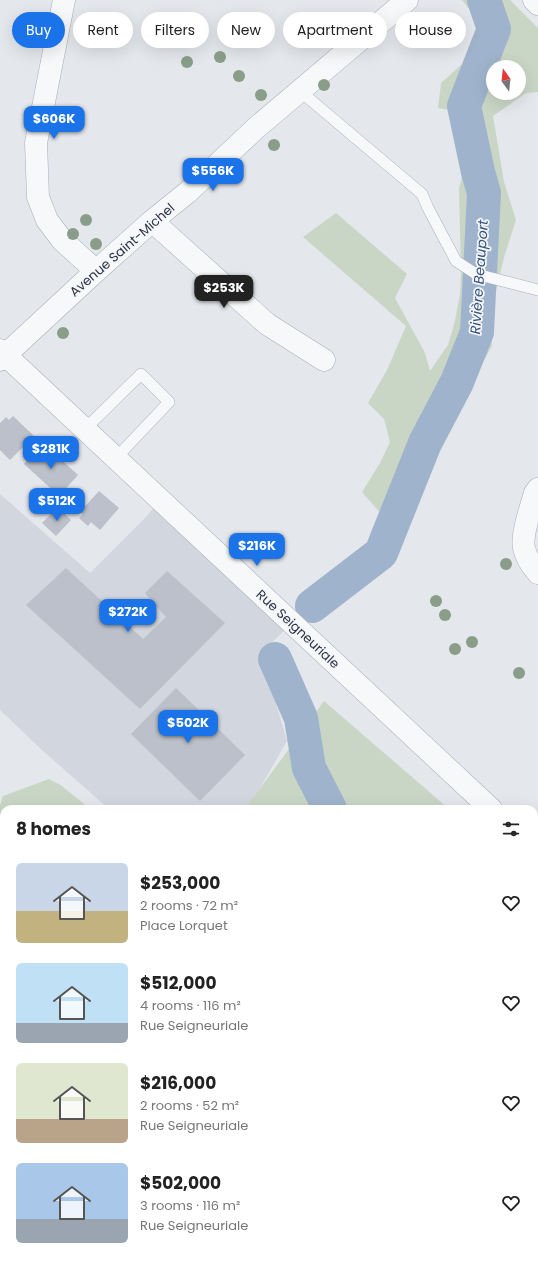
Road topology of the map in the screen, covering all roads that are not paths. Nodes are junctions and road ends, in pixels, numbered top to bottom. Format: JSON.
{"nodes":[{"id":1,"x":64,"y":0,"type":"edge"},
{"id":2,"x":407,"y":0,"type":"edge"},
{"id":3,"x":534,"y":0,"type":"edge"},
{"id":4,"x":538,"y":4,"type":"edge"},
{"id":5,"x":300,"y":91,"type":"junction"},
{"id":6,"x":152,"y":221,"type":"junction"},
{"id":7,"x":96,"y":271,"type":"junction"},
{"id":8,"x":538,"y":290,"type":"edge"},
{"id":9,"x":2,"y":355,"type":"edge"},
{"id":10,"x":324,"y":360,"type":"dead end"},
{"id":11,"x":85,"y":429,"type":"junction"},
{"id":12,"x":116,"y":458,"type":"junction"},
{"id":13,"x":538,"y":489,"type":"edge"},
{"id":14,"x":538,"y":573,"type":"edge"},
{"id":15,"x":487,"y":805,"type":"edge"}],
"edges":[{"from":1,"to":7,"type":"street"},
{"from":2,"to":5,"type":"street","name":"Avenue Saint-Michel"},
{"from":3,"to":4,"type":"street"},
{"from":5,"to":6,"type":"street","name":"Avenue Saint-Michel"},
{"from":5,"to":8,"type":"lane"},
{"from":6,"to":7,"type":"street","name":"Avenue Saint-Michel"},
{"from":6,"to":10,"type":"street"},
{"from":7,"to":9,"type":"street","name":"Avenue Saint-Michel"},
{"from":9,"to":11,"type":"street","name":"Rue Seigneuriale"},
{"from":11,"to":12,"type":"street","name":"Rue Seigneuriale"},
{"from":11,"to":12,"type":"lane"},
{"from":12,"to":15,"type":"street","name":"Rue Seigneuriale"},
{"from":13,"to":14,"type":"street"}]}
